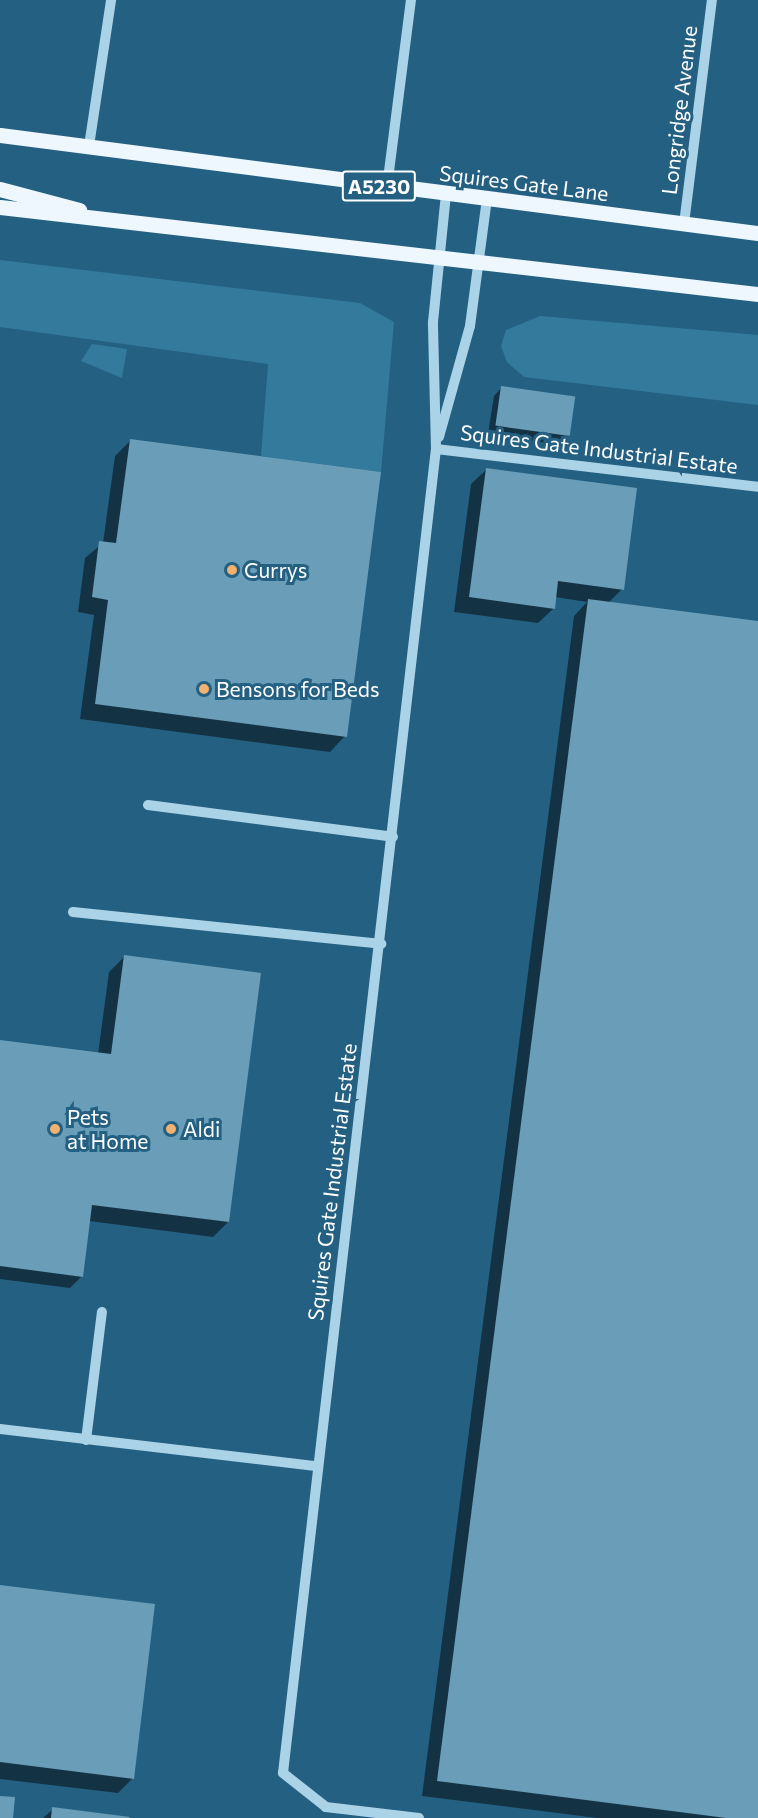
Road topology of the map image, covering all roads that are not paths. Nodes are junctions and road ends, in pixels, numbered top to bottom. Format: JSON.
{"nodes":[{"id":1,"x":111,"y":0,"type":"edge"},
{"id":2,"x":411,"y":0,"type":"edge"},
{"id":3,"x":712,"y":0,"type":"edge"},
{"id":4,"x":0,"y":135,"type":"edge"},
{"id":5,"x":90,"y":146,"type":"junction"},
{"id":6,"x":387,"y":187,"type":"junction"},
{"id":7,"x":0,"y":189,"type":"edge"},
{"id":8,"x":446,"y":195,"type":"junction"},
{"id":9,"x":487,"y":200,"type":"junction"},
{"id":10,"x":0,"y":207,"type":"edge"},
{"id":11,"x":128,"y":223,"type":"junction"},
{"id":12,"x":684,"y":224,"type":"junction"},
{"id":13,"x":758,"y":233,"type":"edge"},
{"id":14,"x":439,"y":259,"type":"junction"},
{"id":15,"x":480,"y":263,"type":"junction"},
{"id":16,"x":758,"y":294,"type":"edge"},
{"id":17,"x":436,"y":449,"type":"junction"},
{"id":18,"x":758,"y":487,"type":"edge"},
{"id":19,"x":148,"y":805,"type":"dead end"},
{"id":20,"x":393,"y":837,"type":"junction"},
{"id":21,"x":73,"y":912,"type":"dead end"},
{"id":22,"x":381,"y":944,"type":"junction"},
{"id":23,"x":102,"y":1312,"type":"dead end"},
{"id":24,"x":0,"y":1429,"type":"edge"},
{"id":25,"x":86,"y":1440,"type":"junction"},
{"id":26,"x":316,"y":1466,"type":"junction"},
{"id":27,"x":418,"y":1818,"type":"edge"}],
"edges":[{"from":1,"to":5,"type":"street"},
{"from":2,"to":6,"type":"street"},
{"from":3,"to":12,"type":"street","name":"Longridge Avenue"},
{"from":4,"to":5,"type":"main road","name":"Squires Gate Lane","number":"A5230"},
{"from":5,"to":6,"type":"main road","name":"Squires Gate Lane","number":"A5230"},
{"from":6,"to":8,"type":"main road","name":"Squires Gate Lane","number":"A5230"},
{"from":7,"to":11,"type":"main road"},
{"from":8,"to":9,"type":"main road","name":"Squires Gate Lane","number":"A5230"},
{"from":8,"to":14,"type":"street","name":"Squires Gate Industrial Estate"},
{"from":9,"to":12,"type":"main road","name":"Squires Gate Lane","number":"A5230"},
{"from":9,"to":15,"type":"street"},
{"from":10,"to":11,"type":"main road"},
{"from":11,"to":14,"type":"main road"},
{"from":12,"to":13,"type":"main road","name":"Squires Gate Lane","number":"A5230"},
{"from":14,"to":15,"type":"main road"},
{"from":14,"to":17,"type":"street","name":"Squires Gate Industrial Estate"},
{"from":15,"to":16,"type":"main road"},
{"from":15,"to":17,"type":"street"},
{"from":17,"to":18,"type":"street","name":"Squires Gate Industrial Estate"},
{"from":17,"to":20,"type":"street","name":"Squires Gate Industrial Estate"},
{"from":19,"to":20,"type":"street"},
{"from":20,"to":22,"type":"street","name":"Squires Gate Industrial Estate"},
{"from":21,"to":22,"type":"street"},
{"from":22,"to":26,"type":"street","name":"Squires Gate Industrial Estate"},
{"from":23,"to":25,"type":"street"},
{"from":24,"to":25,"type":"street"},
{"from":25,"to":26,"type":"street"},
{"from":26,"to":27,"type":"street","name":"Squires Gate Industrial Estate"}]}
